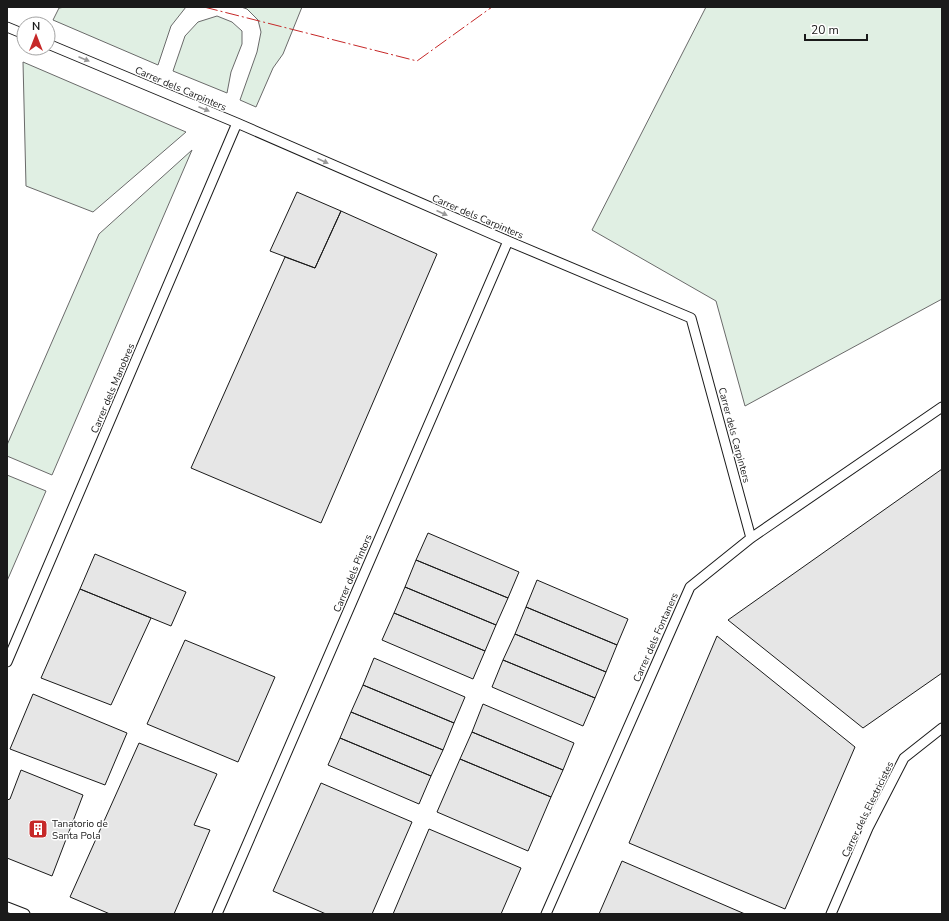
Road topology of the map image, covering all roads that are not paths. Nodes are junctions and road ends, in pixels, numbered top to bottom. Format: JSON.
{"nodes":[{"id":1,"x":56,"y":47,"type":"edge"},
{"id":2,"x":237,"y":124,"type":"junction"},
{"id":3,"x":508,"y":241,"type":"junction"},
{"id":4,"x":942,"y":407,"type":"edge"},
{"id":5,"x":751,"y":538,"type":"junction"},
{"id":6,"x":7,"y":662,"type":"edge"},
{"id":7,"x":942,"y":728,"type":"edge"},
{"id":8,"x":7,"y":907,"type":"edge"},
{"id":9,"x":25,"y":914,"type":"edge"},
{"id":10,"x":217,"y":914,"type":"edge"},
{"id":11,"x":546,"y":914,"type":"edge"},
{"id":12,"x":831,"y":914,"type":"edge"}],
"edges":[{"from":1,"to":2,"type":"lane","name":"Carrer dels Carpinters","one_way":true},
{"from":2,"to":3,"type":"lane","name":"Carrer dels Carpinters","one_way":true},
{"from":2,"to":6,"type":"lane","name":"Carrer dels Manobres"},
{"from":3,"to":5,"type":"lane","name":"Carrer dels Carpinters"},
{"from":3,"to":10,"type":"lane","name":"Carrer dels Pintors"},
{"from":4,"to":5,"type":"lane","name":"Carrer dels Fontaners"},
{"from":5,"to":11,"type":"lane","name":"Carrer dels Fontaners"},
{"from":7,"to":12,"type":"lane","name":"Carrer dels Electricistes"},
{"from":8,"to":9,"type":"lane"}]}
